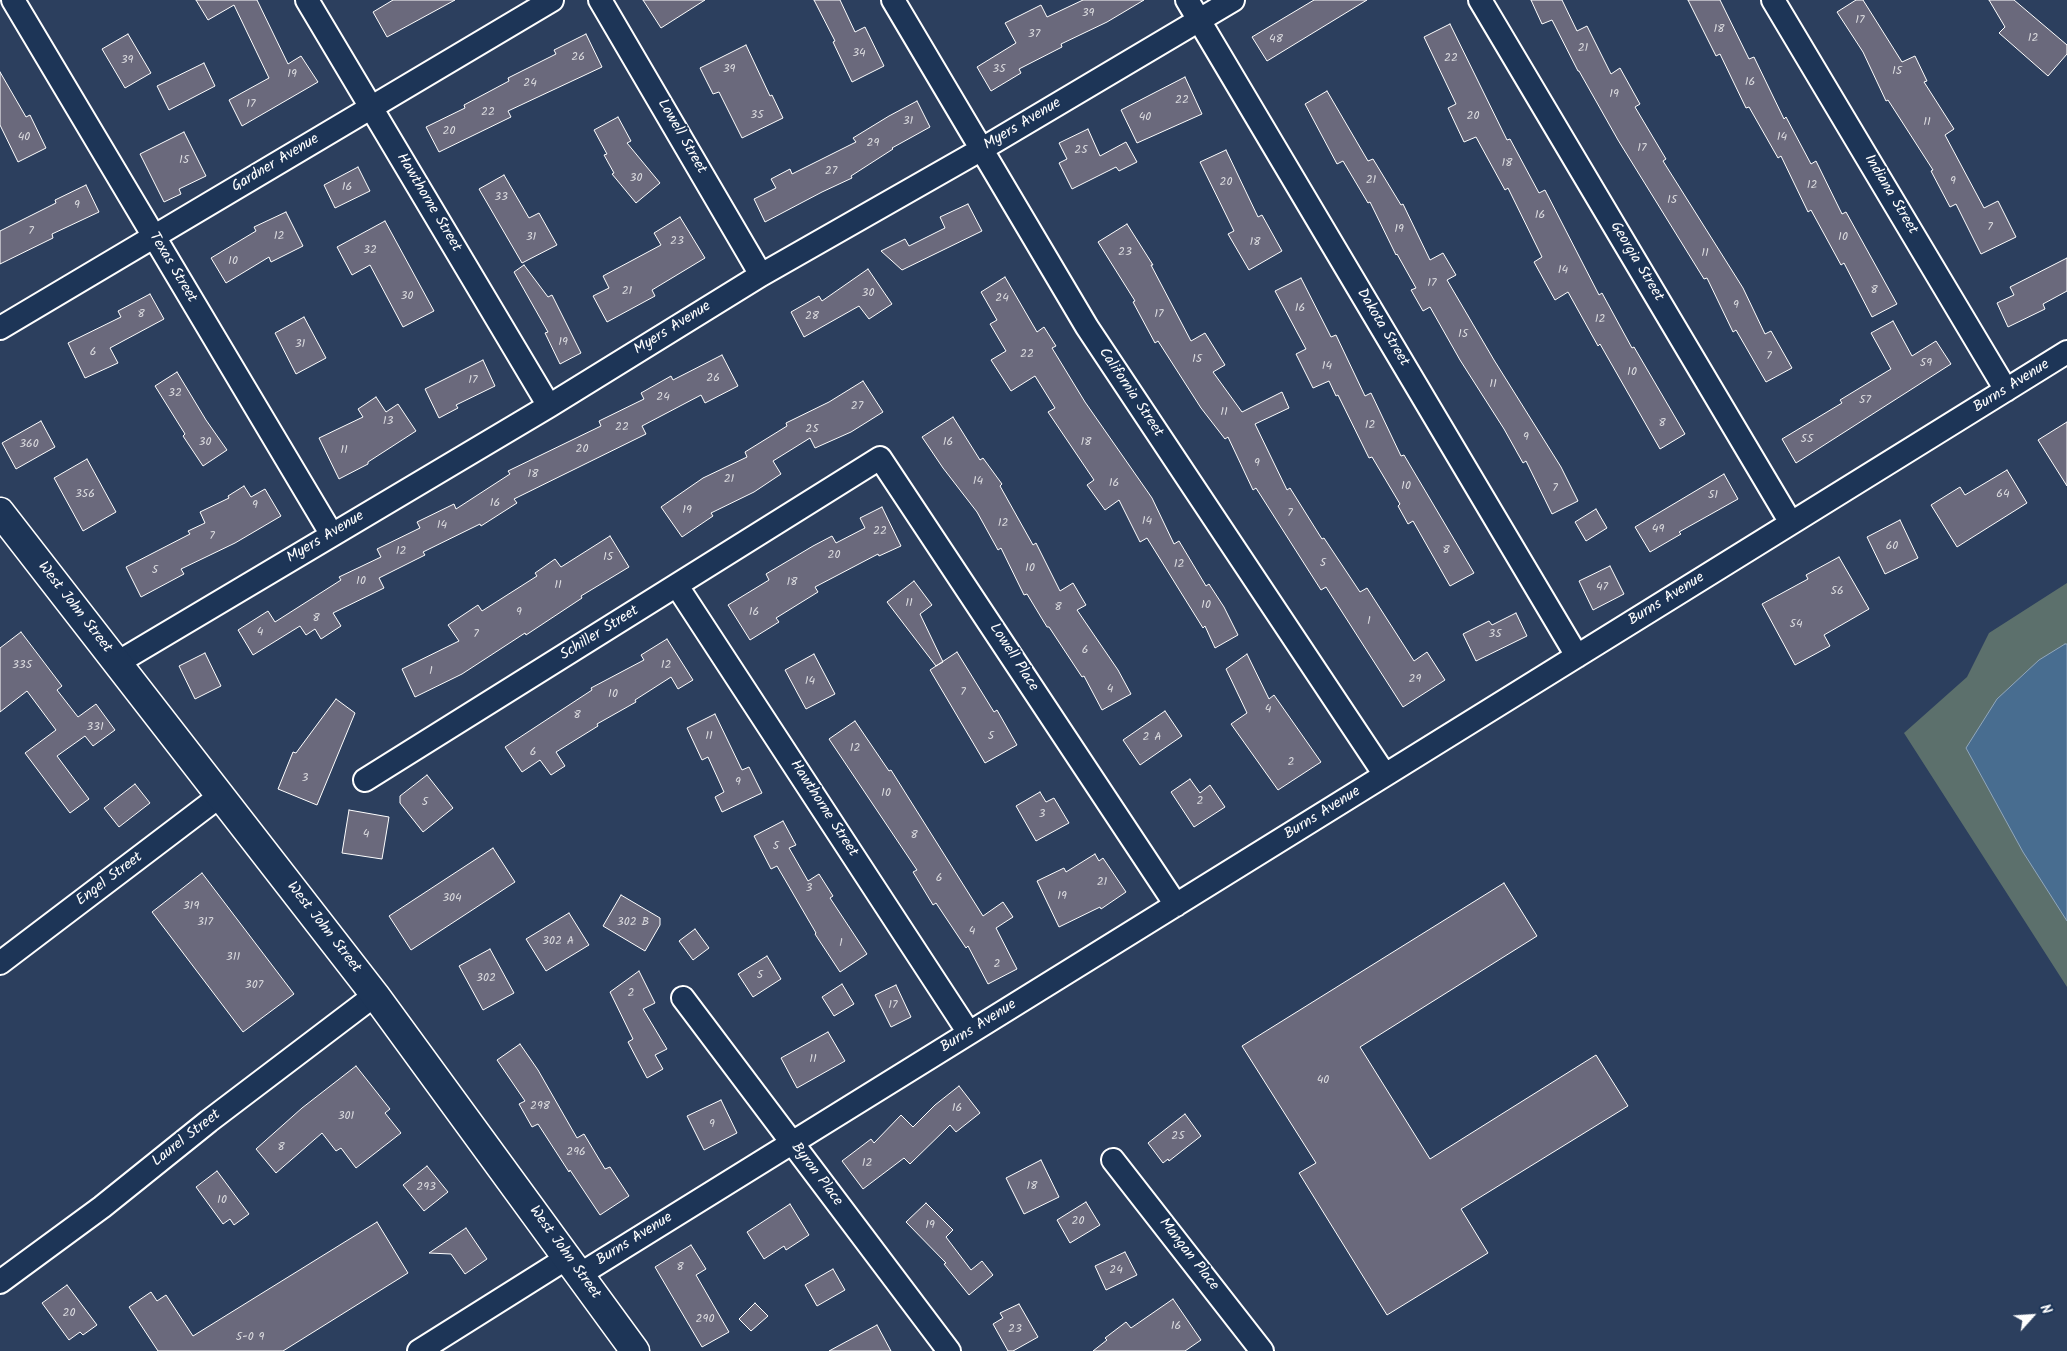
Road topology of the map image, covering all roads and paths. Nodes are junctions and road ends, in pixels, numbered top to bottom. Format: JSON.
{"nodes":[{"id":1,"x":13,"y":0,"type":"edge"},
{"id":2,"x":307,"y":0,"type":"edge"},
{"id":3,"x":552,"y":0,"type":"edge"},
{"id":4,"x":600,"y":0,"type":"edge"},
{"id":5,"x":893,"y":0,"type":"edge"},
{"id":6,"x":1187,"y":0,"type":"edge"},
{"id":7,"x":1233,"y":0,"type":"edge"},
{"id":8,"x":1480,"y":0,"type":"edge"},
{"id":9,"x":1774,"y":0,"type":"edge"},
{"id":10,"x":1199,"y":20,"type":"junction"},
{"id":11,"x":371,"y":107,"type":"junction"},
{"id":12,"x":982,"y":149,"type":"junction"},
{"id":13,"x":154,"y":237,"type":"junction"},
{"id":14,"x":761,"y":274,"type":"junction"},
{"id":15,"x":0,"y":328,"type":"edge"},
{"id":16,"x":2067,"y":352,"type":"edge"},
{"id":17,"x":2006,"y":390,"type":"junction"},
{"id":18,"x":549,"y":406,"type":"junction"},
{"id":19,"x":834,"y":487,"type":"joint"},
{"id":20,"x":0,"y":512,"type":"edge"},
{"id":21,"x":1792,"y":523,"type":"junction"},
{"id":22,"x":332,"y":535,"type":"junction"},
{"id":23,"x":677,"y":586,"type":"junction"},
{"id":24,"x":1577,"y":656,"type":"junction"},
{"id":25,"x":116,"y":663,"type":"junction"},
{"id":26,"x":1385,"y":776,"type":"junction"},
{"id":27,"x":365,"y":780,"type":"dead end"},
{"id":28,"x":220,"y":796,"type":"junction"},
{"id":29,"x":1176,"y":905,"type":"junction"},
{"id":30,"x":0,"y":964,"type":"edge"},
{"id":31,"x":375,"y":995,"type":"junction"},
{"id":32,"x":683,"y":998,"type":"dead end"},
{"id":33,"x":970,"y":1033,"type":"junction"},
{"id":34,"x":792,"y":1143,"type":"junction"},
{"id":35,"x":1113,"y":1160,"type":"dead end"},
{"id":36,"x":573,"y":1266,"type":"junction"},
{"id":37,"x":0,"y":1282,"type":"edge"},
{"id":38,"x":419,"y":1351,"type":"edge"},
{"id":39,"x":635,"y":1351,"type":"edge"},
{"id":40,"x":949,"y":1351,"type":"edge"},
{"id":41,"x":1262,"y":1351,"type":"edge"}],
"edges":[{"from":1,"to":13,"type":"street","name":"Texas Street"},
{"from":2,"to":11,"type":"street","name":"Hawthorne Street"},
{"from":3,"to":11,"type":"street","name":"Gardner Avenue"},
{"from":4,"to":14,"type":"street","name":"Lowell Street"},
{"from":5,"to":12,"type":"street","name":"California Street"},
{"from":6,"to":10,"type":"street","name":"Dakota Street"},
{"from":7,"to":10,"type":"street","name":"Myers Avenue"},
{"from":8,"to":21,"type":"street","name":"Georgia Street"},
{"from":9,"to":17,"type":"street","name":"Indiana Street"},
{"from":10,"to":12,"type":"street","name":"Myers Avenue"},
{"from":10,"to":24,"type":"street","name":"Dakota Street"},
{"from":11,"to":13,"type":"street","name":"Gardner Avenue"},
{"from":11,"to":18,"type":"street","name":"Hawthorne Street"},
{"from":12,"to":14,"type":"street","name":"Myers Avenue"},
{"from":12,"to":26,"type":"street","name":"California Street"},
{"from":13,"to":15,"type":"street","name":"Gardner Avenue"},
{"from":13,"to":22,"type":"street","name":"Texas Street"},
{"from":14,"to":18,"type":"street","name":"Myers Avenue"},
{"from":16,"to":17,"type":"street","name":"Burns Avenue"},
{"from":17,"to":21,"type":"street","name":"Burns Avenue"},
{"from":18,"to":22,"type":"street","name":"Myers Avenue"},
{"from":19,"to":23,"type":"street","name":"Schiller Street"},
{"from":19,"to":29,"type":"street","name":"Lowell Place"},
{"from":20,"to":25,"type":"main road","name":"West John Street"},
{"from":21,"to":24,"type":"street","name":"Burns Avenue"},
{"from":22,"to":25,"type":"street","name":"Myers Avenue"},
{"from":23,"to":27,"type":"street","name":"Schiller Street"},
{"from":23,"to":33,"type":"street","name":"Hawthorne Street"},
{"from":24,"to":26,"type":"street","name":"Burns Avenue"},
{"from":25,"to":28,"type":"main road","name":"West John Street"},
{"from":26,"to":29,"type":"street","name":"Burns Avenue"},
{"from":28,"to":30,"type":"street","name":"Engel Street"},
{"from":28,"to":31,"type":"main road","name":"West John Street"},
{"from":29,"to":33,"type":"street","name":"Burns Avenue"},
{"from":31,"to":36,"type":"main road","name":"West John Street"},
{"from":31,"to":37,"type":"street","name":"Laurel Street"},
{"from":32,"to":34,"type":"street","name":"Byron Place"},
{"from":33,"to":34,"type":"street","name":"Burns Avenue"},
{"from":34,"to":36,"type":"street","name":"Burns Avenue"},
{"from":34,"to":40,"type":"street","name":"Byron Place"},
{"from":35,"to":41,"type":"street","name":"Mangan Place"},
{"from":36,"to":38,"type":"street","name":"Burns Avenue"},
{"from":36,"to":39,"type":"main road","name":"West John Street"}]}
